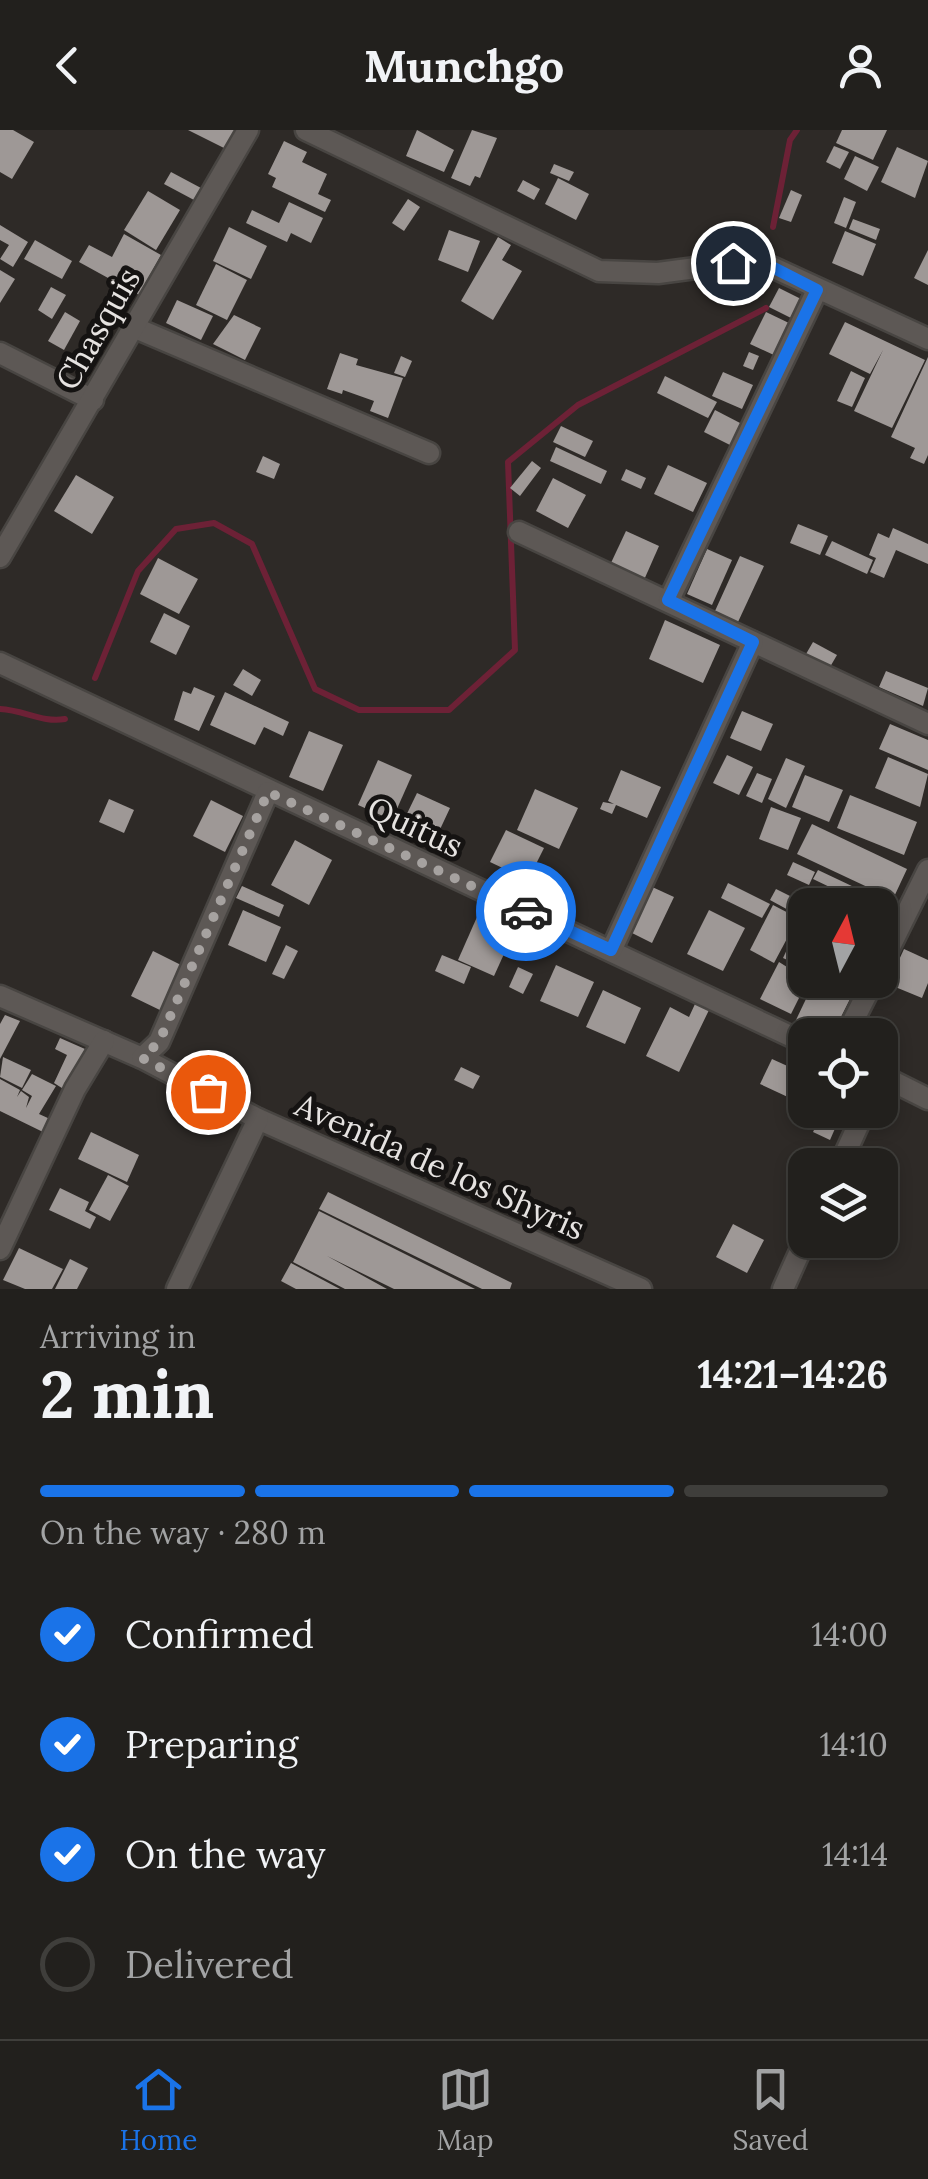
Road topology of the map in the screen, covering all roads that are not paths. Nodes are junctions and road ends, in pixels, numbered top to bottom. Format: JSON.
{"nodes":[{"id":1,"x":248,"y":130,"type":"edge"},
{"id":2,"x":306,"y":130,"type":"edge"},
{"id":3,"x":817,"y":290,"type":"junction"},
{"id":4,"x":133,"y":327,"type":"junction"},
{"id":5,"x":928,"y":340,"type":"edge"},
{"id":6,"x":0,"y":353,"type":"edge"},
{"id":7,"x":93,"y":400,"type":"junction"},
{"id":8,"x":429,"y":453,"type":"dead end"},
{"id":9,"x":519,"y":532,"type":"dead end"},
{"id":10,"x":0,"y":557,"type":"edge"},
{"id":11,"x":668,"y":600,"type":"junction"},
{"id":12,"x":753,"y":642,"type":"junction"},
{"id":13,"x":0,"y":662,"type":"edge"},
{"id":14,"x":928,"y":724,"type":"edge"},
{"id":15,"x":268,"y":792,"type":"junction"},
{"id":16,"x":928,"y":870,"type":"edge"},
{"id":17,"x":898,"y":931,"type":"edge"},
{"id":18,"x":611,"y":950,"type":"junction"},
{"id":19,"x":0,"y":996,"type":"edge"},
{"id":20,"x":788,"y":1035,"type":"edge"},
{"id":21,"x":104,"y":1041,"type":"junction"},
{"id":22,"x":142,"y":1058,"type":"junction"},
{"id":23,"x":898,"y":1084,"type":"edge"},
{"id":24,"x":928,"y":1098,"type":"edge"},
{"id":25,"x":258,"y":1120,"type":"junction"},
{"id":26,"x":0,"y":1249,"type":"edge"},
{"id":27,"x":797,"y":1258,"type":"edge"},
{"id":28,"x":177,"y":1289,"type":"edge"},
{"id":29,"x":640,"y":1289,"type":"edge"},
{"id":30,"x":783,"y":1289,"type":"edge"}],
"edges":[{"from":1,"to":4,"type":"street","name":"Chasquis"},
{"from":2,"to":3,"type":"street"},
{"from":3,"to":5,"type":"street"},
{"from":3,"to":11,"type":"street"},
{"from":4,"to":7,"type":"street","name":"Chasquis"},
{"from":4,"to":8,"type":"street"},
{"from":6,"to":7,"type":"street"},
{"from":7,"to":10,"type":"street","name":"Chasquis"},
{"from":9,"to":11,"type":"street"},
{"from":11,"to":12,"type":"street"},
{"from":12,"to":14,"type":"street"},
{"from":12,"to":18,"type":"street"},
{"from":13,"to":15,"type":"street","name":"Quitus"},
{"from":15,"to":18,"type":"street","name":"Quitus"},
{"from":15,"to":22,"type":"street"},
{"from":16,"to":17,"type":"street"},
{"from":18,"to":20,"type":"street","name":"Quitus"},
{"from":19,"to":21,"type":"street","name":"Avenida de los Shyris"},
{"from":21,"to":22,"type":"street","name":"Avenida de los Shyris"},
{"from":21,"to":26,"type":"street"},
{"from":22,"to":25,"type":"street","name":"Avenida de los Shyris"},
{"from":23,"to":24,"type":"street"},
{"from":25,"to":28,"type":"street"},
{"from":25,"to":29,"type":"street","name":"Avenida de los Shyris"},
{"from":27,"to":30,"type":"street"}]}
